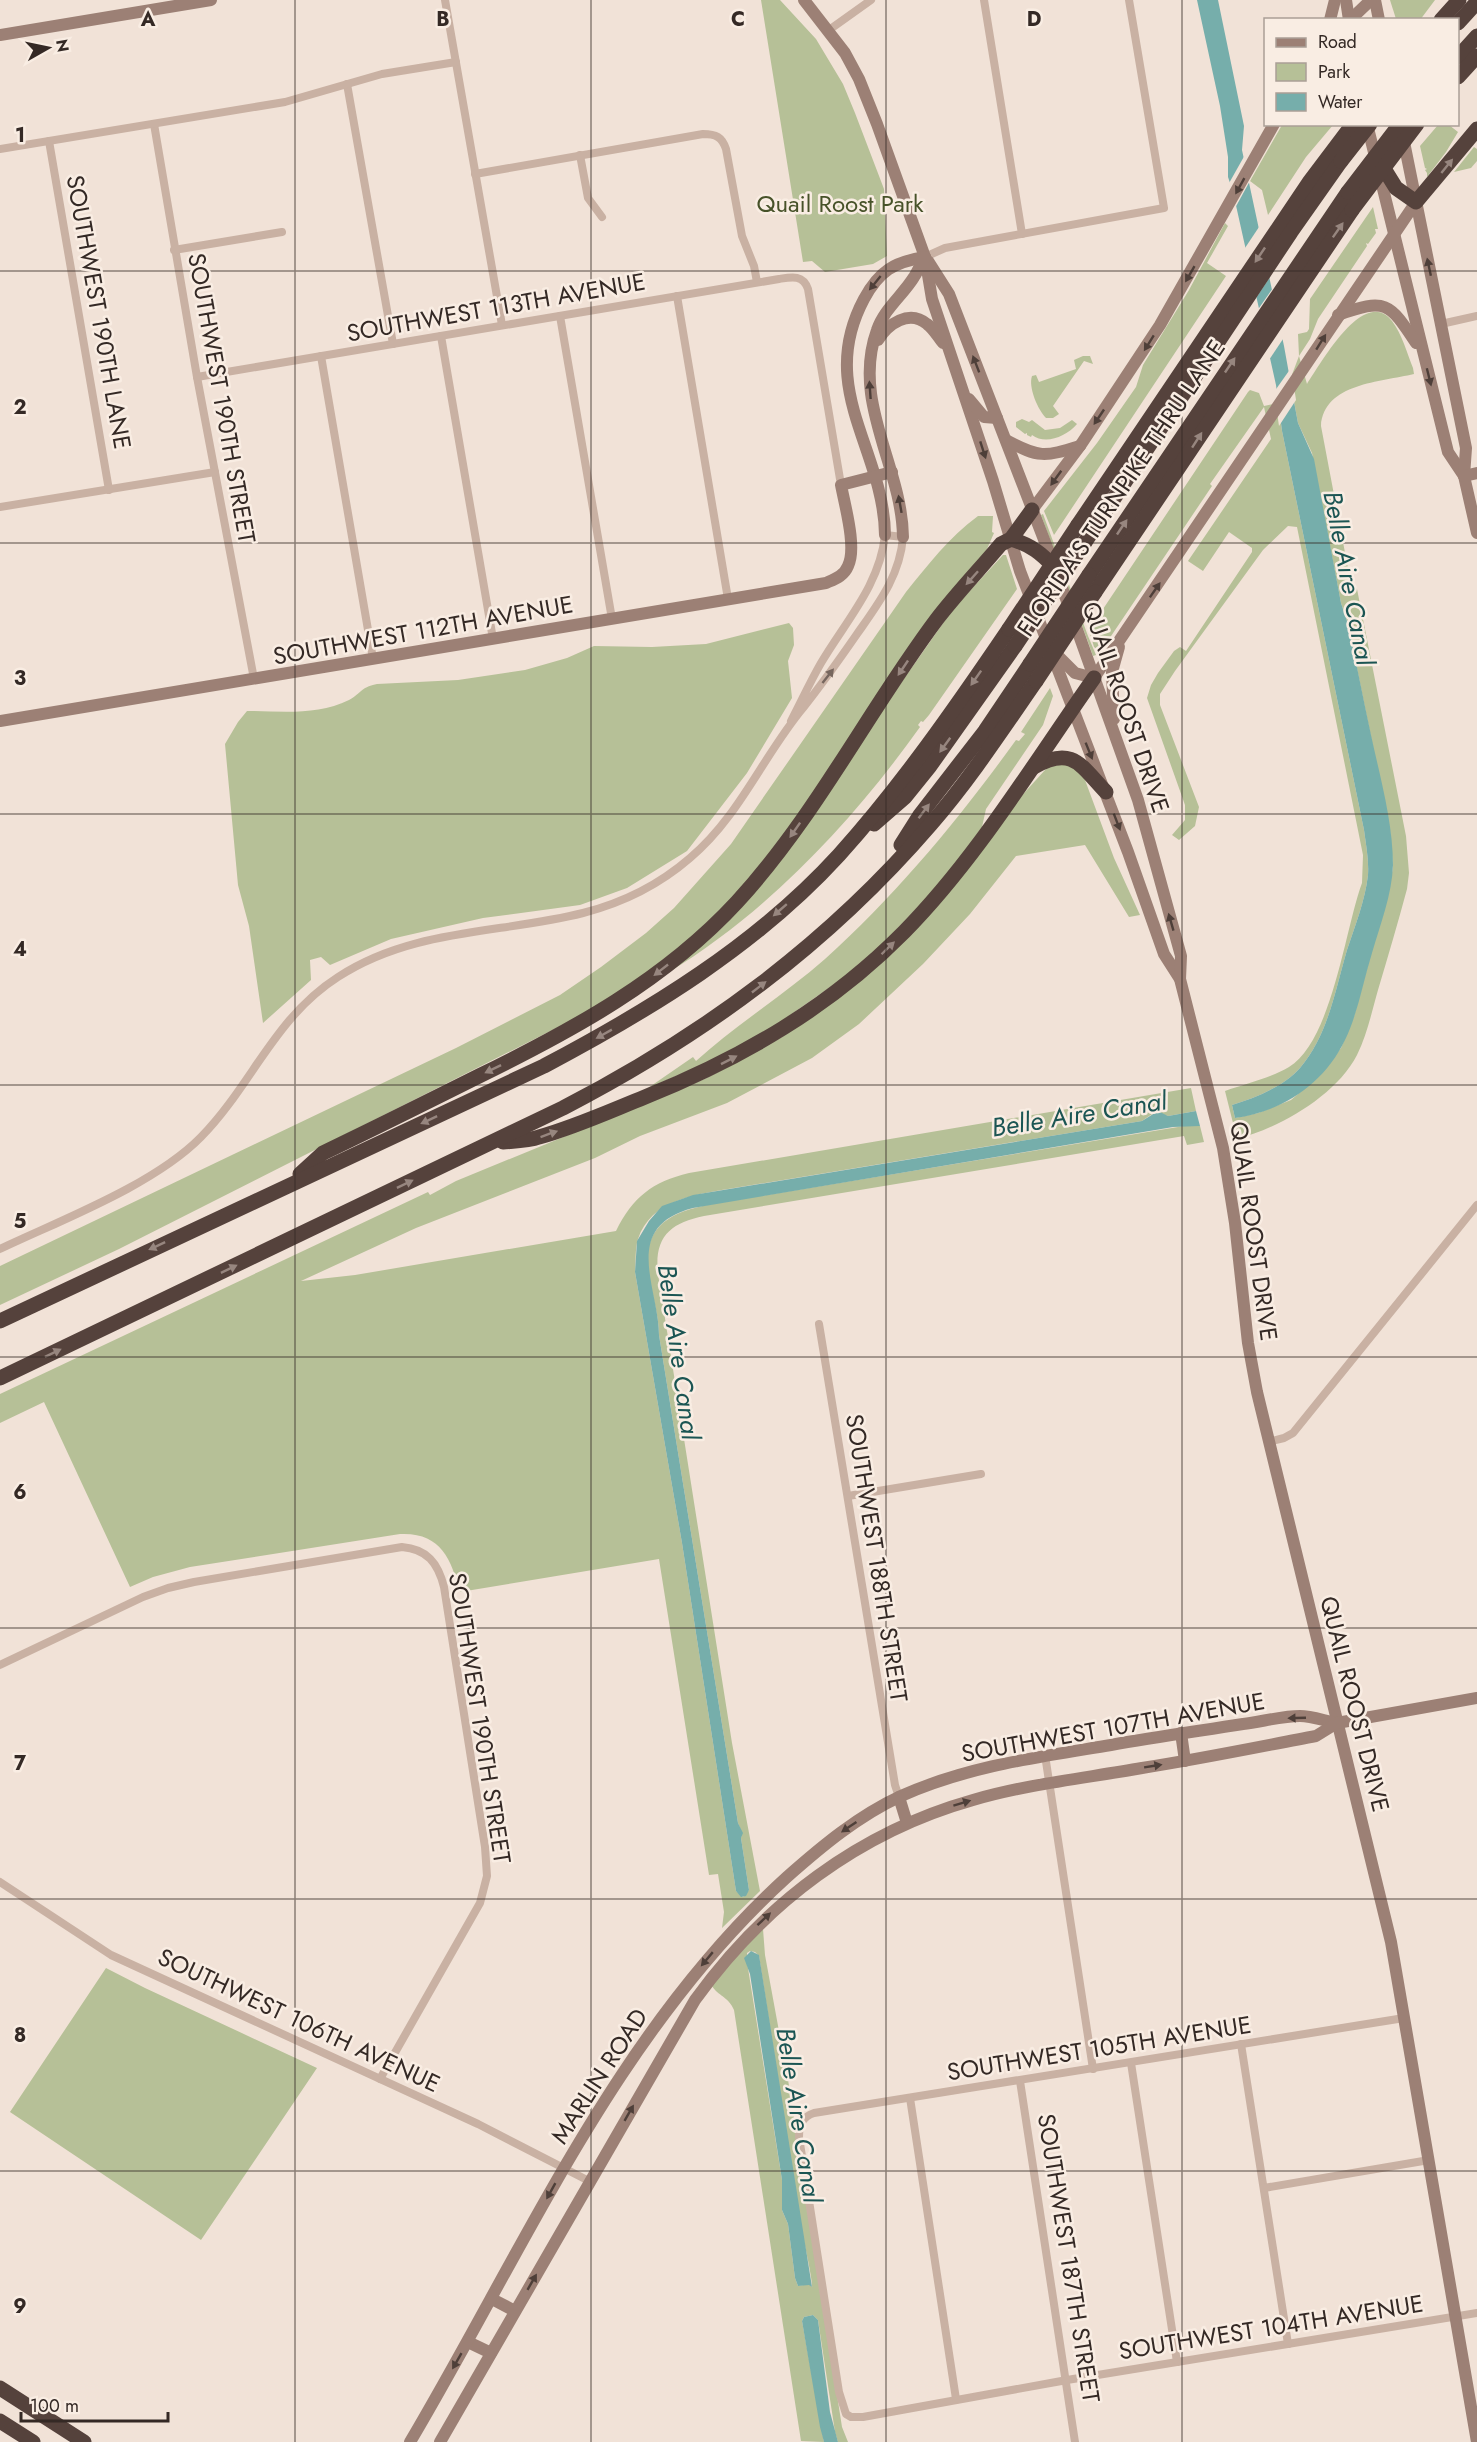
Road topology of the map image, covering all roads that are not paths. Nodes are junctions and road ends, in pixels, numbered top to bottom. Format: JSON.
{"nodes":[{"id":1,"x":211,"y":0,"type":"edge"},
{"id":2,"x":445,"y":0,"type":"edge"},
{"id":3,"x":804,"y":0,"type":"edge"},
{"id":4,"x":871,"y":0,"type":"edge"},
{"id":5,"x":984,"y":0,"type":"edge"},
{"id":6,"x":1129,"y":0,"type":"edge"},
{"id":7,"x":1335,"y":0,"type":"edge"},
{"id":8,"x":1346,"y":0,"type":"edge"},
{"id":9,"x":1373,"y":0,"type":"edge"},
{"id":10,"x":1459,"y":0,"type":"edge"},
{"id":11,"x":1477,"y":2,"type":"edge"},
{"id":12,"x":1330,"y":18,"type":"edge"},
{"id":13,"x":1349,"y":18,"type":"edge"},
{"id":14,"x":1351,"y":18,"type":"edge"},
{"id":15,"x":1378,"y":18,"type":"edge"},
{"id":16,"x":1444,"y":18,"type":"edge"},
{"id":17,"x":1459,"y":21,"type":"edge"},
{"id":18,"x":829,"y":30,"type":"junction"},
{"id":19,"x":0,"y":35,"type":"edge"},
{"id":20,"x":1477,"y":36,"type":"edge"},
{"id":21,"x":1459,"y":56,"type":"edge"},
{"id":22,"x":1477,"y":56,"type":"edge"},
{"id":23,"x":456,"y":62,"type":"junction"},
{"id":24,"x":1459,"y":76,"type":"edge"},
{"id":25,"x":347,"y":84,"type":"junction"},
{"id":26,"x":154,"y":124,"type":"junction"},
{"id":27,"x":1273,"y":126,"type":"edge"},
{"id":28,"x":1352,"y":126,"type":"edge"},
{"id":29,"x":1367,"y":126,"type":"edge"},
{"id":30,"x":1369,"y":126,"type":"edge"},
{"id":31,"x":1398,"y":126,"type":"edge"},
{"id":32,"x":1400,"y":126,"type":"edge"},
{"id":33,"x":1415,"y":126,"type":"edge"},
{"id":34,"x":1477,"y":129,"type":"edge"},
{"id":35,"x":50,"y":141,"type":"junction"},
{"id":36,"x":0,"y":149,"type":"edge"},
{"id":37,"x":1372,"y":149,"type":"junction"},
{"id":38,"x":579,"y":155,"type":"junction"},
{"id":39,"x":1337,"y":156,"type":"junction"},
{"id":40,"x":475,"y":174,"type":"junction"},
{"id":41,"x":1416,"y":202,"type":"junction"},
{"id":42,"x":602,"y":217,"type":"dead end"},
{"id":43,"x":282,"y":232,"type":"dead end"},
{"id":44,"x":1022,"y":234,"type":"junction"},
{"id":45,"x":1394,"y":236,"type":"junction"},
{"id":46,"x":174,"y":250,"type":"junction"},
{"id":47,"x":925,"y":257,"type":"junction"},
{"id":48,"x":757,"y":282,"type":"junction"},
{"id":49,"x":677,"y":296,"type":"junction"},
{"id":50,"x":1338,"y":315,"type":"junction"},
{"id":51,"x":560,"y":316,"type":"junction"},
{"id":52,"x":1477,"y":316,"type":"edge"},
{"id":53,"x":1441,"y":324,"type":"junction"},
{"id":54,"x":502,"y":325,"type":"junction"},
{"id":55,"x":441,"y":336,"type":"junction"},
{"id":56,"x":393,"y":344,"type":"junction"},
{"id":57,"x":873,"y":349,"type":"junction"},
{"id":58,"x":950,"y":351,"type":"junction"},
{"id":59,"x":1422,"y":352,"type":"junction"},
{"id":60,"x":321,"y":356,"type":"junction"},
{"id":61,"x":197,"y":376,"type":"junction"},
{"id":62,"x":965,"y":394,"type":"junction"},
{"id":63,"x":997,"y":418,"type":"junction"},
{"id":64,"x":1006,"y":440,"type":"junction"},
{"id":65,"x":1080,"y":446,"type":"junction"},
{"id":66,"x":892,"y":471,"type":"junction"},
{"id":67,"x":215,"y":472,"type":"junction"},
{"id":68,"x":1477,"y":473,"type":"edge"},
{"id":69,"x":1464,"y":476,"type":"junction"},
{"id":70,"x":875,"y":477,"type":"junction"},
{"id":71,"x":841,"y":485,"type":"junction"},
{"id":72,"x":109,"y":490,"type":"junction"},
{"id":73,"x":0,"y":507,"type":"edge"},
{"id":74,"x":1032,"y":510,"type":"junction"},
{"id":75,"x":1477,"y":533,"type":"edge"},
{"id":76,"x":885,"y":535,"type":"junction"},
{"id":77,"x":903,"y":537,"type":"junction"},
{"id":78,"x":1011,"y":539,"type":"junction"},
{"id":79,"x":1055,"y":568,"type":"junction"},
{"id":80,"x":871,"y":584,"type":"junction"},
{"id":81,"x":886,"y":591,"type":"junction"},
{"id":82,"x":728,"y":599,"type":"junction"},
{"id":83,"x":612,"y":619,"type":"junction"},
{"id":84,"x":1122,"y":638,"type":"junction"},
{"id":85,"x":493,"y":639,"type":"junction"},
{"id":86,"x":1048,"y":645,"type":"junction"},
{"id":87,"x":373,"y":660,"type":"junction"},
{"id":88,"x":1094,"y":678,"type":"junction"},
{"id":89,"x":254,"y":679,"type":"junction"},
{"id":90,"x":1072,"y":710,"type":"junction"},
{"id":91,"x":0,"y":721,"type":"edge"},
{"id":92,"x":791,"y":721,"type":"junction"},
{"id":93,"x":1115,"y":735,"type":"junction"},
{"id":94,"x":1032,"y":769,"type":"junction"},
{"id":95,"x":1106,"y":792,"type":"junction"},
{"id":96,"x":838,"y":856,"type":"junction"},
{"id":97,"x":880,"y":878,"type":"junction"},
{"id":98,"x":1180,"y":979,"type":"junction"},
{"id":99,"x":491,"y":1143,"type":"junction"},
{"id":100,"x":286,"y":1185,"type":"junction"},
{"id":101,"x":1477,"y":1206,"type":"edge"},
{"id":102,"x":0,"y":1249,"type":"edge"},
{"id":103,"x":0,"y":1321,"type":"edge"},
{"id":104,"x":819,"y":1324,"type":"dead end"},
{"id":105,"x":0,"y":1378,"type":"edge"},
{"id":106,"x":1268,"y":1442,"type":"junction"},
{"id":107,"x":981,"y":1474,"type":"dead end"},
{"id":108,"x":848,"y":1496,"type":"junction"},
{"id":109,"x":0,"y":1665,"type":"edge"},
{"id":110,"x":1477,"y":1698,"type":"edge"},
{"id":111,"x":1337,"y":1723,"type":"junction"},
{"id":112,"x":1181,"y":1733,"type":"junction"},
{"id":113,"x":1045,"y":1755,"type":"junction"},
{"id":114,"x":1185,"y":1761,"type":"junction"},
{"id":115,"x":1048,"y":1784,"type":"junction"},
{"id":116,"x":899,"y":1797,"type":"junction"},
{"id":117,"x":907,"y":1823,"type":"junction"},
{"id":118,"x":0,"y":1882,"type":"edge"},
{"id":119,"x":1404,"y":2018,"type":"junction"},
{"id":120,"x":1241,"y":2044,"type":"junction"},
{"id":121,"x":1131,"y":2063,"type":"junction"},
{"id":122,"x":1093,"y":2069,"type":"junction"},
{"id":123,"x":380,"y":2079,"type":"junction"},
{"id":124,"x":1020,"y":2081,"type":"junction"},
{"id":125,"x":910,"y":2098,"type":"junction"},
{"id":126,"x":1429,"y":2160,"type":"junction"},
{"id":127,"x":564,"y":2169,"type":"junction"},
{"id":128,"x":589,"y":2181,"type":"junction"},
{"id":129,"x":1264,"y":2188,"type":"junction"},
{"id":130,"x":492,"y":2299,"type":"junction"},
{"id":131,"x":515,"y":2311,"type":"junction"},
{"id":132,"x":1477,"y":2313,"type":"edge"},
{"id":133,"x":1456,"y":2317,"type":"junction"},
{"id":134,"x":468,"y":2342,"type":"junction"},
{"id":135,"x":1288,"y":2344,"type":"junction"},
{"id":136,"x":491,"y":2353,"type":"junction"},
{"id":137,"x":1177,"y":2362,"type":"junction"},
{"id":138,"x":1067,"y":2380,"type":"junction"},
{"id":139,"x":0,"y":2388,"type":"edge"},
{"id":140,"x":15,"y":2398,"type":"junction"},
{"id":141,"x":956,"y":2399,"type":"junction"},
{"id":142,"x":846,"y":2414,"type":"joint"},
{"id":143,"x":0,"y":2421,"type":"edge"},
{"id":144,"x":33,"y":2442,"type":"edge"},
{"id":145,"x":84,"y":2442,"type":"edge"},
{"id":146,"x":410,"y":2442,"type":"edge"},
{"id":147,"x":440,"y":2442,"type":"edge"},
{"id":148,"x":1075,"y":2442,"type":"edge"},
{"id":149,"x":1477,"y":2442,"type":"edge"}],
"edges":[{"from":1,"to":19,"type":"main road"},
{"from":2,"to":23,"type":"street"},
{"from":3,"to":18,"type":"main road","name":"QUAIL ROOST DRIVE"},
{"from":4,"to":18,"type":"street"},
{"from":5,"to":44,"type":"street"},
{"from":6,"to":44,"type":"street"},
{"from":7,"to":12,"type":"main road"},
{"from":8,"to":13,"type":"main road"},
{"from":9,"to":14,"type":"main road"},
{"from":9,"to":15,"type":"main road"},
{"from":10,"to":16,"type":"highway"},
{"from":11,"to":17,"type":"highway"},
{"from":18,"to":47,"type":"main road","name":"QUAIL ROOST DRIVE"},
{"from":20,"to":21,"type":"highway"},
{"from":22,"to":24,"type":"highway"},
{"from":23,"to":25,"type":"street"},
{"from":23,"to":40,"type":"street"},
{"from":25,"to":26,"type":"street"},
{"from":25,"to":56,"type":"street"},
{"from":26,"to":35,"type":"street"},
{"from":26,"to":46,"type":"street","name":"SOUTHWEST 190TH STREET"},
{"from":27,"to":65,"type":"main road","one_way":true},
{"from":28,"to":39,"type":"highway"},
{"from":29,"to":39,"type":"highway","name":"FLORIDA'S TURNPIKE THRU LANE","bridge":true},
{"from":30,"to":37,"type":"main road"},
{"from":97,"to":31,"type":"highway","name":"FLORIDA'S TURNPIKE THRU LANE","one_way":true,"bridge":true},
{"from":32,"to":41,"type":"main road"},
{"from":97,"to":33,"type":"highway","one_way":true,"bridge":true},
{"from":41,"to":34,"type":"highway","one_way":true},
{"from":35,"to":36,"type":"street"},
{"from":35,"to":72,"type":"street","name":"SOUTHWEST 190TH LANE"},
{"from":37,"to":41,"type":"highway"},
{"from":37,"to":45,"type":"main road"},
{"from":38,"to":40,"type":"street"},
{"from":38,"to":42,"type":"street"},
{"from":38,"to":48,"type":"street"},
{"from":39,"to":96,"type":"highway","one_way":true,"bridge":true},
{"from":39,"to":96,"type":"highway","name":"FLORIDA'S TURNPIKE THRU LANE","one_way":true,"bridge":true},
{"from":40,"to":54,"type":"street"},
{"from":41,"to":45,"type":"main road"},
{"from":53,"to":41,"type":"main road","one_way":true},
{"from":43,"to":46,"type":"street"},
{"from":44,"to":47,"type":"street"},
{"from":45,"to":50,"type":"main road"},
{"from":45,"to":59,"type":"main road"},
{"from":46,"to":61,"type":"street","name":"SOUTHWEST 190TH STREET"},
{"from":47,"to":57,"type":"main road"},
{"from":47,"to":58,"type":"main road","name":"QUAIL ROOST DRIVE"},
{"from":63,"to":47,"type":"main road","name":"QUAIL ROOST DRIVE","one_way":true},
{"from":47,"to":70,"type":"main road","one_way":true},
{"from":48,"to":49,"type":"street","name":"SOUTHWEST 113TH AVENUE"},
{"from":48,"to":71,"type":"street","name":"SOUTHWEST 113TH AVENUE"},
{"from":49,"to":51,"type":"street","name":"SOUTHWEST 113TH AVENUE"},
{"from":49,"to":82,"type":"street"},
{"from":50,"to":59,"type":"main road"},
{"from":84,"to":50,"type":"main road","one_way":true},
{"from":51,"to":54,"type":"street","name":"SOUTHWEST 113TH AVENUE"},
{"from":51,"to":83,"type":"street"},
{"from":52,"to":53,"type":"street"},
{"from":53,"to":69,"type":"main road"},
{"from":54,"to":55,"type":"street","name":"SOUTHWEST 113TH AVENUE"},
{"from":55,"to":56,"type":"street","name":"SOUTHWEST 113TH AVENUE"},
{"from":55,"to":85,"type":"street"},
{"from":56,"to":60,"type":"street","name":"SOUTHWEST 113TH AVENUE"},
{"from":57,"to":58,"type":"main road"},
{"from":66,"to":57,"type":"main road","one_way":true},
{"from":58,"to":62,"type":"main road","name":"QUAIL ROOST DRIVE"},
{"from":59,"to":69,"type":"main road","one_way":true},
{"from":60,"to":61,"type":"street","name":"SOUTHWEST 113TH AVENUE"},
{"from":60,"to":87,"type":"street"},
{"from":61,"to":67,"type":"street","name":"SOUTHWEST 190TH STREET"},
{"from":62,"to":63,"type":"main road"},
{"from":62,"to":78,"type":"main road","name":"QUAIL ROOST DRIVE","one_way":true},
{"from":63,"to":64,"type":"main road","name":"QUAIL ROOST DRIVE"},
{"from":64,"to":65,"type":"main road"},
{"from":64,"to":74,"type":"main road","name":"QUAIL ROOST DRIVE"},
{"from":65,"to":74,"type":"main road","one_way":true},
{"from":66,"to":70,"type":"main road"},
{"from":77,"to":66,"type":"main road","one_way":true},
{"from":67,"to":72,"type":"street"},
{"from":67,"to":89,"type":"street","name":"SOUTHWEST 190TH STREET"},
{"from":68,"to":69,"type":"main road"},
{"from":69,"to":75,"type":"main road"},
{"from":70,"to":71,"type":"main road"},
{"from":70,"to":76,"type":"main road"},
{"from":71,"to":82,"type":"main road","name":"SOUTHWEST 112TH AVENUE"},
{"from":72,"to":73,"type":"street"},
{"from":74,"to":78,"type":"highway"},
{"from":74,"to":79,"type":"main road","name":"QUAIL ROOST DRIVE"},
{"from":76,"to":77,"type":"street"},
{"from":76,"to":80,"type":"street"},
{"from":77,"to":81,"type":"street"},
{"from":78,"to":79,"type":"highway"},
{"from":78,"to":86,"type":"main road","name":"QUAIL ROOST DRIVE"},
{"from":78,"to":100,"type":"highway","one_way":true},
{"from":79,"to":88,"type":"main road","name":"QUAIL ROOST DRIVE"},
{"from":80,"to":81,"type":"street"},
{"from":80,"to":92,"type":"street"},
{"from":92,"to":81,"type":"street","one_way":true},
{"from":82,"to":83,"type":"main road","name":"SOUTHWEST 112TH AVENUE"},
{"from":83,"to":85,"type":"main road","name":"SOUTHWEST 112TH AVENUE"},
{"from":84,"to":88,"type":"main road"},
{"from":84,"to":93,"type":"main road"},
{"from":85,"to":87,"type":"main road","name":"SOUTHWEST 112TH AVENUE"},
{"from":86,"to":88,"type":"main road"},
{"from":86,"to":90,"type":"main road","name":"QUAIL ROOST DRIVE"},
{"from":87,"to":89,"type":"main road","name":"SOUTHWEST 112TH AVENUE"},
{"from":88,"to":90,"type":"highway"},
{"from":88,"to":93,"type":"main road","name":"QUAIL ROOST DRIVE"},
{"from":89,"to":91,"type":"main road","name":"SOUTHWEST 112TH AVENUE"},
{"from":90,"to":94,"type":"highway"},
{"from":90,"to":95,"type":"main road","name":"QUAIL ROOST DRIVE","one_way":true},
{"from":92,"to":102,"type":"street"},
{"from":98,"to":93,"type":"main road","name":"QUAIL ROOST DRIVE","one_way":true},
{"from":94,"to":95,"type":"highway"},
{"from":99,"to":94,"type":"highway","one_way":true},
{"from":95,"to":98,"type":"main road","name":"QUAIL ROOST DRIVE","one_way":true},
{"from":96,"to":100,"type":"highway","one_way":true},
{"from":99,"to":97,"type":"highway","one_way":true},
{"from":98,"to":106,"type":"main road","name":"QUAIL ROOST DRIVE"},
{"from":105,"to":99,"type":"highway","one_way":true},
{"from":100,"to":103,"type":"highway","one_way":true},
{"from":101,"to":106,"type":"street"},
{"from":104,"to":108,"type":"street","name":"SOUTHWEST 188TH STREET"},
{"from":106,"to":111,"type":"main road","name":"QUAIL ROOST DRIVE"},
{"from":107,"to":108,"type":"street"},
{"from":108,"to":116,"type":"street","name":"SOUTHWEST 188TH STREET"},
{"from":109,"to":123,"type":"street","name":"SOUTHWEST 190TH STREET"},
{"from":110,"to":111,"type":"main road","name":"SOUTHWEST 107TH AVENUE"},
{"from":111,"to":112,"type":"main road","name":"SOUTHWEST 107TH AVENUE","one_way":true},
{"from":111,"to":114,"type":"main road","name":"SOUTHWEST 107TH AVENUE"},
{"from":111,"to":119,"type":"main road","name":"QUAIL ROOST DRIVE"},
{"from":112,"to":113,"type":"main road","name":"SOUTHWEST 107TH AVENUE"},
{"from":112,"to":114,"type":"main road"},
{"from":113,"to":115,"type":"street"},
{"from":113,"to":116,"type":"main road","name":"SOUTHWEST 107TH AVENUE"},
{"from":115,"to":114,"type":"main road","name":"SOUTHWEST 107TH AVENUE","one_way":true},
{"from":117,"to":115,"type":"main road","name":"SOUTHWEST 107TH AVENUE","one_way":true},
{"from":115,"to":122,"type":"street"},
{"from":116,"to":117,"type":"main road"},
{"from":116,"to":127,"type":"main road","name":"MARLIN ROAD","one_way":true},
{"from":128,"to":117,"type":"main road","name":"MARLIN ROAD","one_way":true},
{"from":118,"to":123,"type":"street","name":"SOUTHWEST 106TH AVENUE"},
{"from":119,"to":120,"type":"street","name":"SOUTHWEST 105TH AVENUE"},
{"from":119,"to":126,"type":"main road","name":"QUAIL ROOST DRIVE"},
{"from":120,"to":121,"type":"street","name":"SOUTHWEST 105TH AVENUE"},
{"from":120,"to":129,"type":"street"},
{"from":121,"to":122,"type":"street","name":"SOUTHWEST 105TH AVENUE"},
{"from":121,"to":137,"type":"street"},
{"from":122,"to":124,"type":"street","name":"SOUTHWEST 105TH AVENUE"},
{"from":123,"to":127,"type":"street","name":"SOUTHWEST 106TH AVENUE"},
{"from":124,"to":125,"type":"street","name":"SOUTHWEST 105TH AVENUE"},
{"from":124,"to":138,"type":"street","name":"SOUTHWEST 187TH STREET"},
{"from":125,"to":141,"type":"street"},
{"from":125,"to":142,"type":"street","name":"SOUTHWEST 105TH AVENUE"},
{"from":126,"to":129,"type":"street"},
{"from":126,"to":133,"type":"main road","name":"QUAIL ROOST DRIVE"},
{"from":127,"to":128,"type":"street","name":"SOUTHWEST 106TH AVENUE"},
{"from":127,"to":130,"type":"main road","name":"MARLIN ROAD","one_way":true},
{"from":131,"to":128,"type":"main road","name":"MARLIN ROAD","one_way":true},
{"from":129,"to":135,"type":"street"},
{"from":130,"to":131,"type":"main road"},
{"from":130,"to":134,"type":"main road","name":"MARLIN ROAD"},
{"from":131,"to":136,"type":"main road","name":"MARLIN ROAD"},
{"from":132,"to":133,"type":"street","name":"SOUTHWEST 104TH AVENUE"},
{"from":133,"to":135,"type":"street","name":"SOUTHWEST 104TH AVENUE"},
{"from":133,"to":149,"type":"main road","name":"QUAIL ROOST DRIVE"},
{"from":134,"to":136,"type":"main road"},
{"from":134,"to":146,"type":"main road","name":"MARLIN ROAD","one_way":true},
{"from":135,"to":137,"type":"street","name":"SOUTHWEST 104TH AVENUE"},
{"from":136,"to":147,"type":"main road","name":"MARLIN ROAD"},
{"from":137,"to":138,"type":"street","name":"SOUTHWEST 104TH AVENUE"},
{"from":138,"to":141,"type":"street","name":"SOUTHWEST 104TH AVENUE"},
{"from":138,"to":148,"type":"street","name":"SOUTHWEST 187TH STREET"},
{"from":139,"to":140,"type":"highway"},
{"from":140,"to":143,"type":"highway"},
{"from":140,"to":145,"type":"highway"},
{"from":141,"to":142,"type":"street","name":"SOUTHWEST 104TH AVENUE"},
{"from":143,"to":144,"type":"highway"}]}
